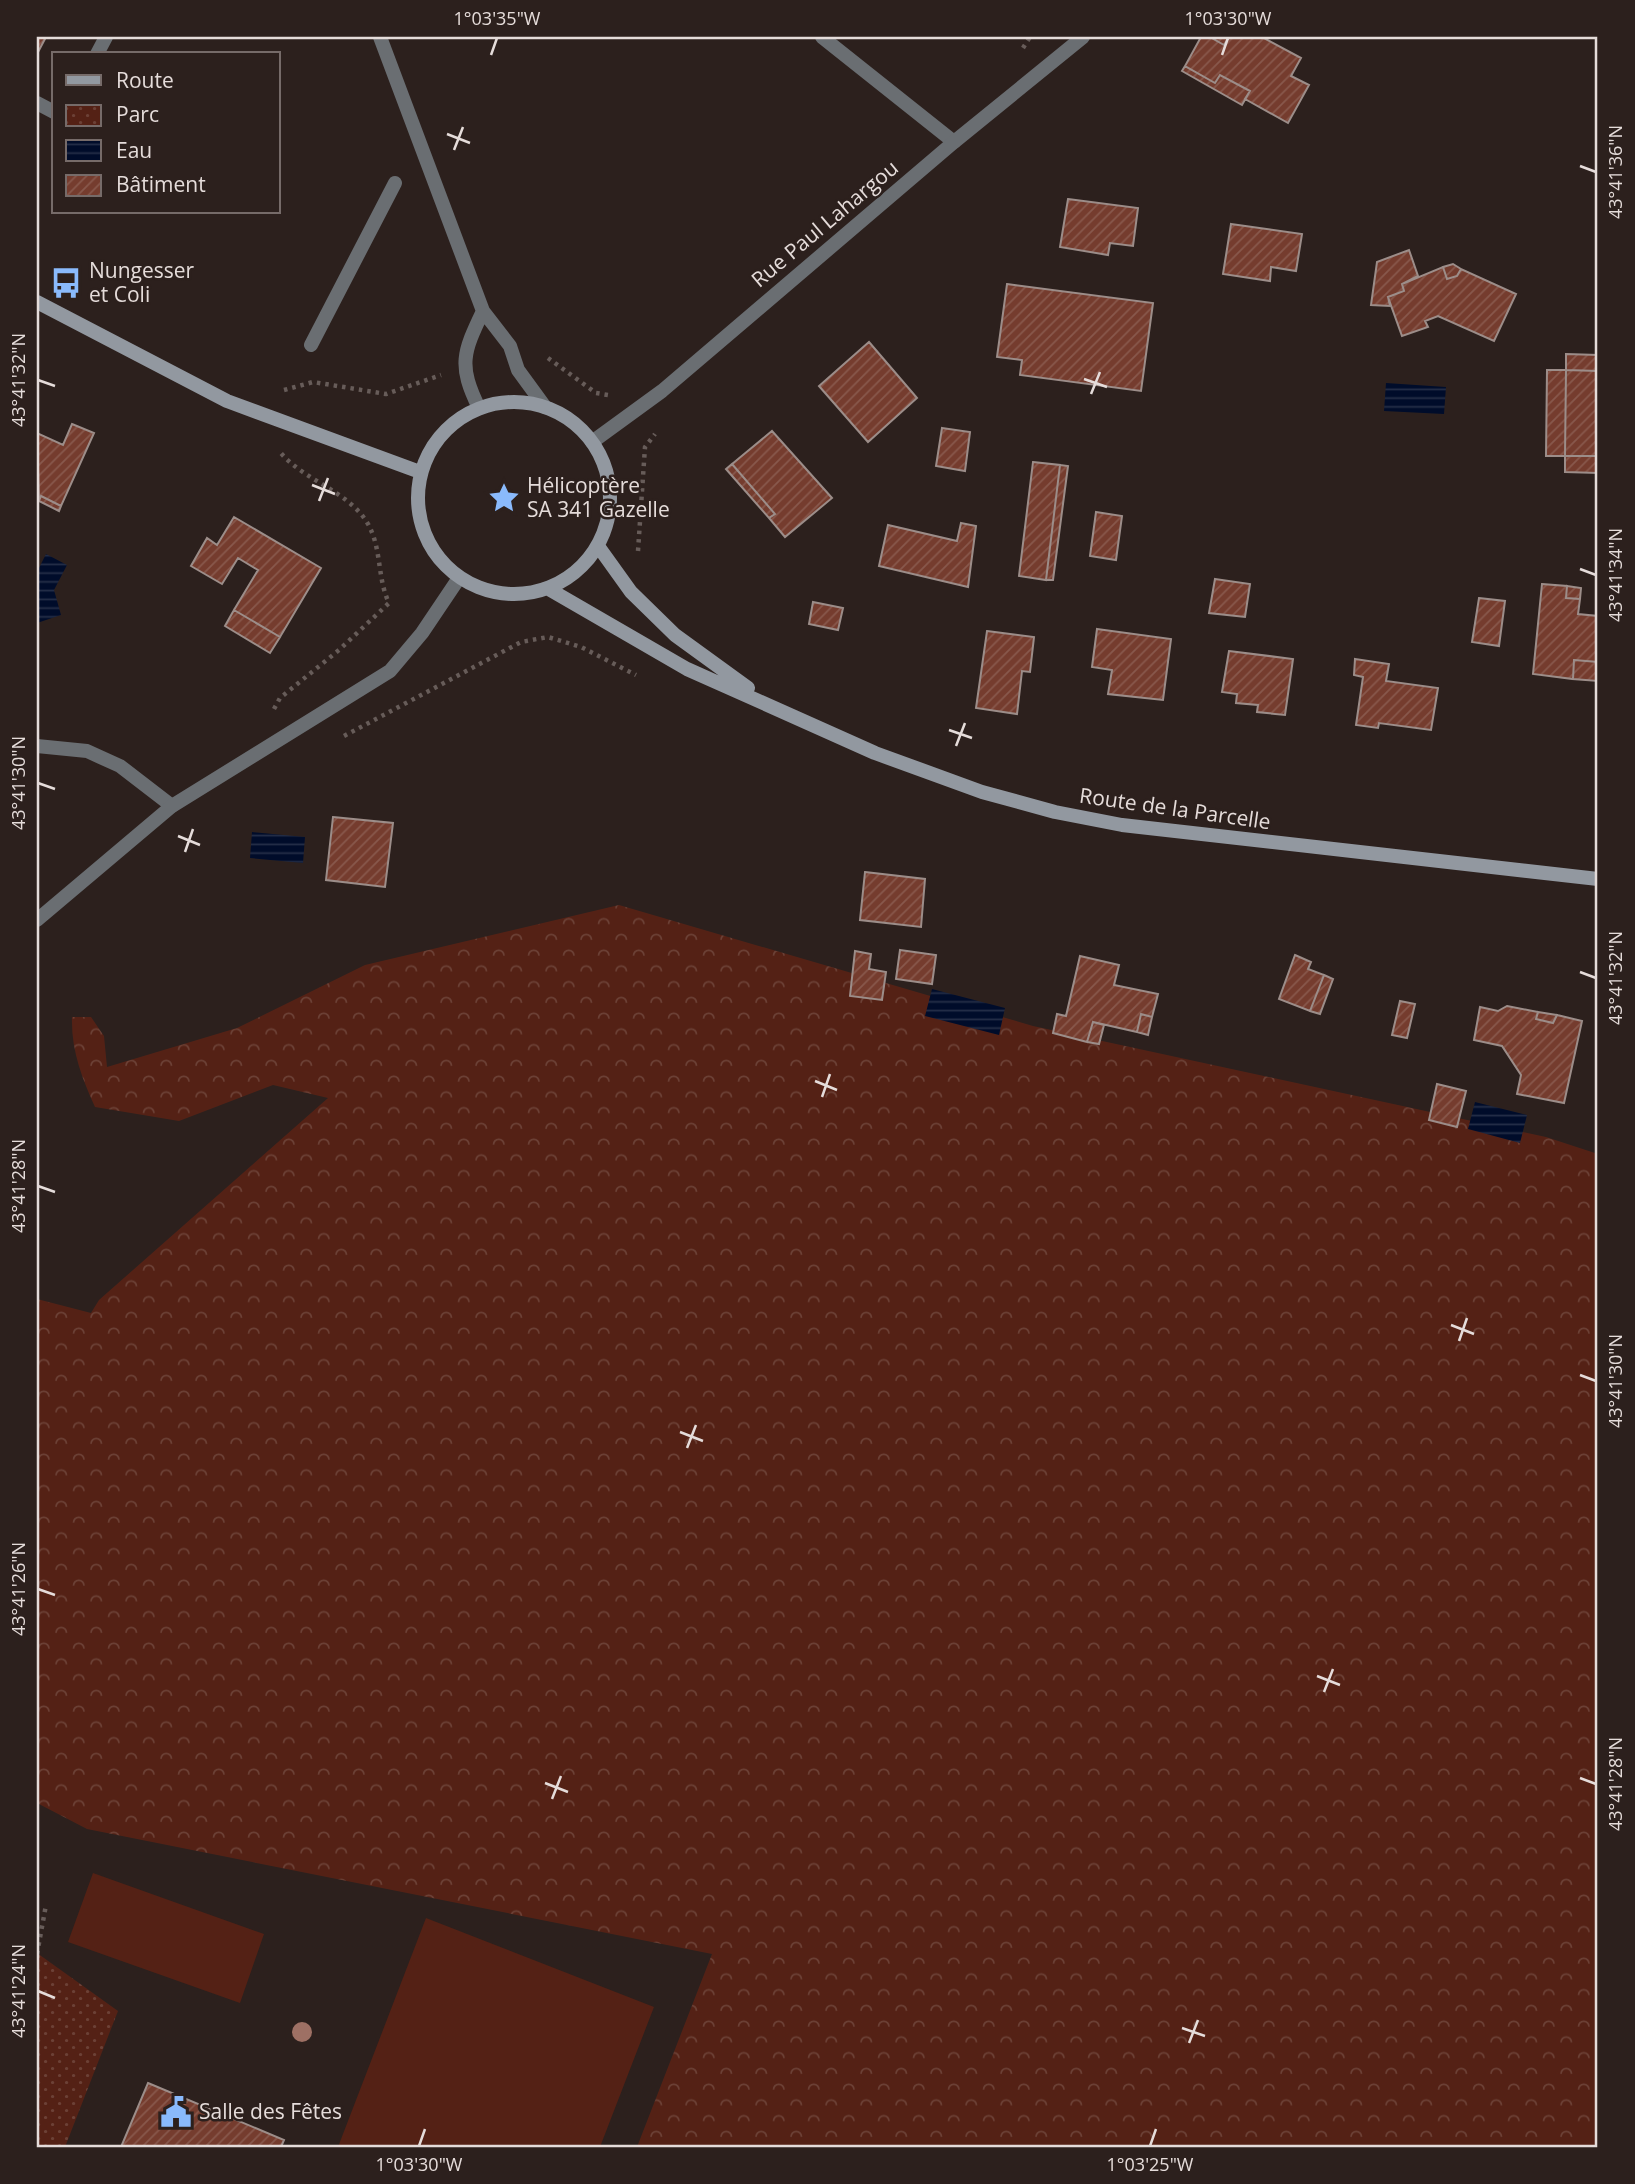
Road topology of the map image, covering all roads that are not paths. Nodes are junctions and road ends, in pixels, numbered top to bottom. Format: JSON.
{"nodes":[{"id":1,"x":380,"y":37,"type":"edge"},
{"id":2,"x":822,"y":37,"type":"edge"},
{"id":3,"x":1083,"y":37,"type":"edge"},
{"id":4,"x":954,"y":142,"type":"junction"},
{"id":5,"x":395,"y":183,"type":"dead end"},
{"id":6,"x":37,"y":302,"type":"edge"},
{"id":7,"x":483,"y":312,"type":"junction"},
{"id":8,"x":311,"y":345,"type":"dead end"},
{"id":9,"x":545,"y":407,"type":"junction"},
{"id":10,"x":480,"y":408,"type":"junction"},
{"id":11,"x":592,"y":442,"type":"junction"},
{"id":12,"x":420,"y":472,"type":"junction"},
{"id":13,"x":598,"y":546,"type":"junction"},
{"id":14,"x":459,"y":578,"type":"junction"},
{"id":15,"x":547,"y":588,"type":"junction"},
{"id":16,"x":766,"y":702,"type":"junction"},
{"id":17,"x":37,"y":746,"type":"edge"},
{"id":18,"x":172,"y":806,"type":"junction"},
{"id":19,"x":1598,"y":879,"type":"edge"},
{"id":20,"x":37,"y":920,"type":"edge"}],
"edges":[{"from":1,"to":7,"type":"street"},
{"from":2,"to":4,"type":"street"},
{"from":3,"to":4,"type":"street","name":"Rue Paul Lahargou"},
{"from":4,"to":11,"type":"street","name":"Rue Paul Lahargou"},
{"from":5,"to":8,"type":"street"},
{"from":6,"to":12,"type":"main road"},
{"from":7,"to":9,"type":"street"},
{"from":7,"to":10,"type":"street"},
{"from":9,"to":10,"type":"main road"},
{"from":9,"to":11,"type":"main road"},
{"from":10,"to":12,"type":"main road"},
{"from":11,"to":13,"type":"main road"},
{"from":12,"to":14,"type":"main road"},
{"from":13,"to":15,"type":"main road"},
{"from":13,"to":16,"type":"main road","name":"Route de la Parcelle"},
{"from":14,"to":15,"type":"main road"},
{"from":14,"to":18,"type":"street"},
{"from":15,"to":16,"type":"main road","name":"Route de la Parcelle"},
{"from":16,"to":19,"type":"main road","name":"Route de la Parcelle"},
{"from":17,"to":18,"type":"street"},
{"from":18,"to":20,"type":"street"}]}
